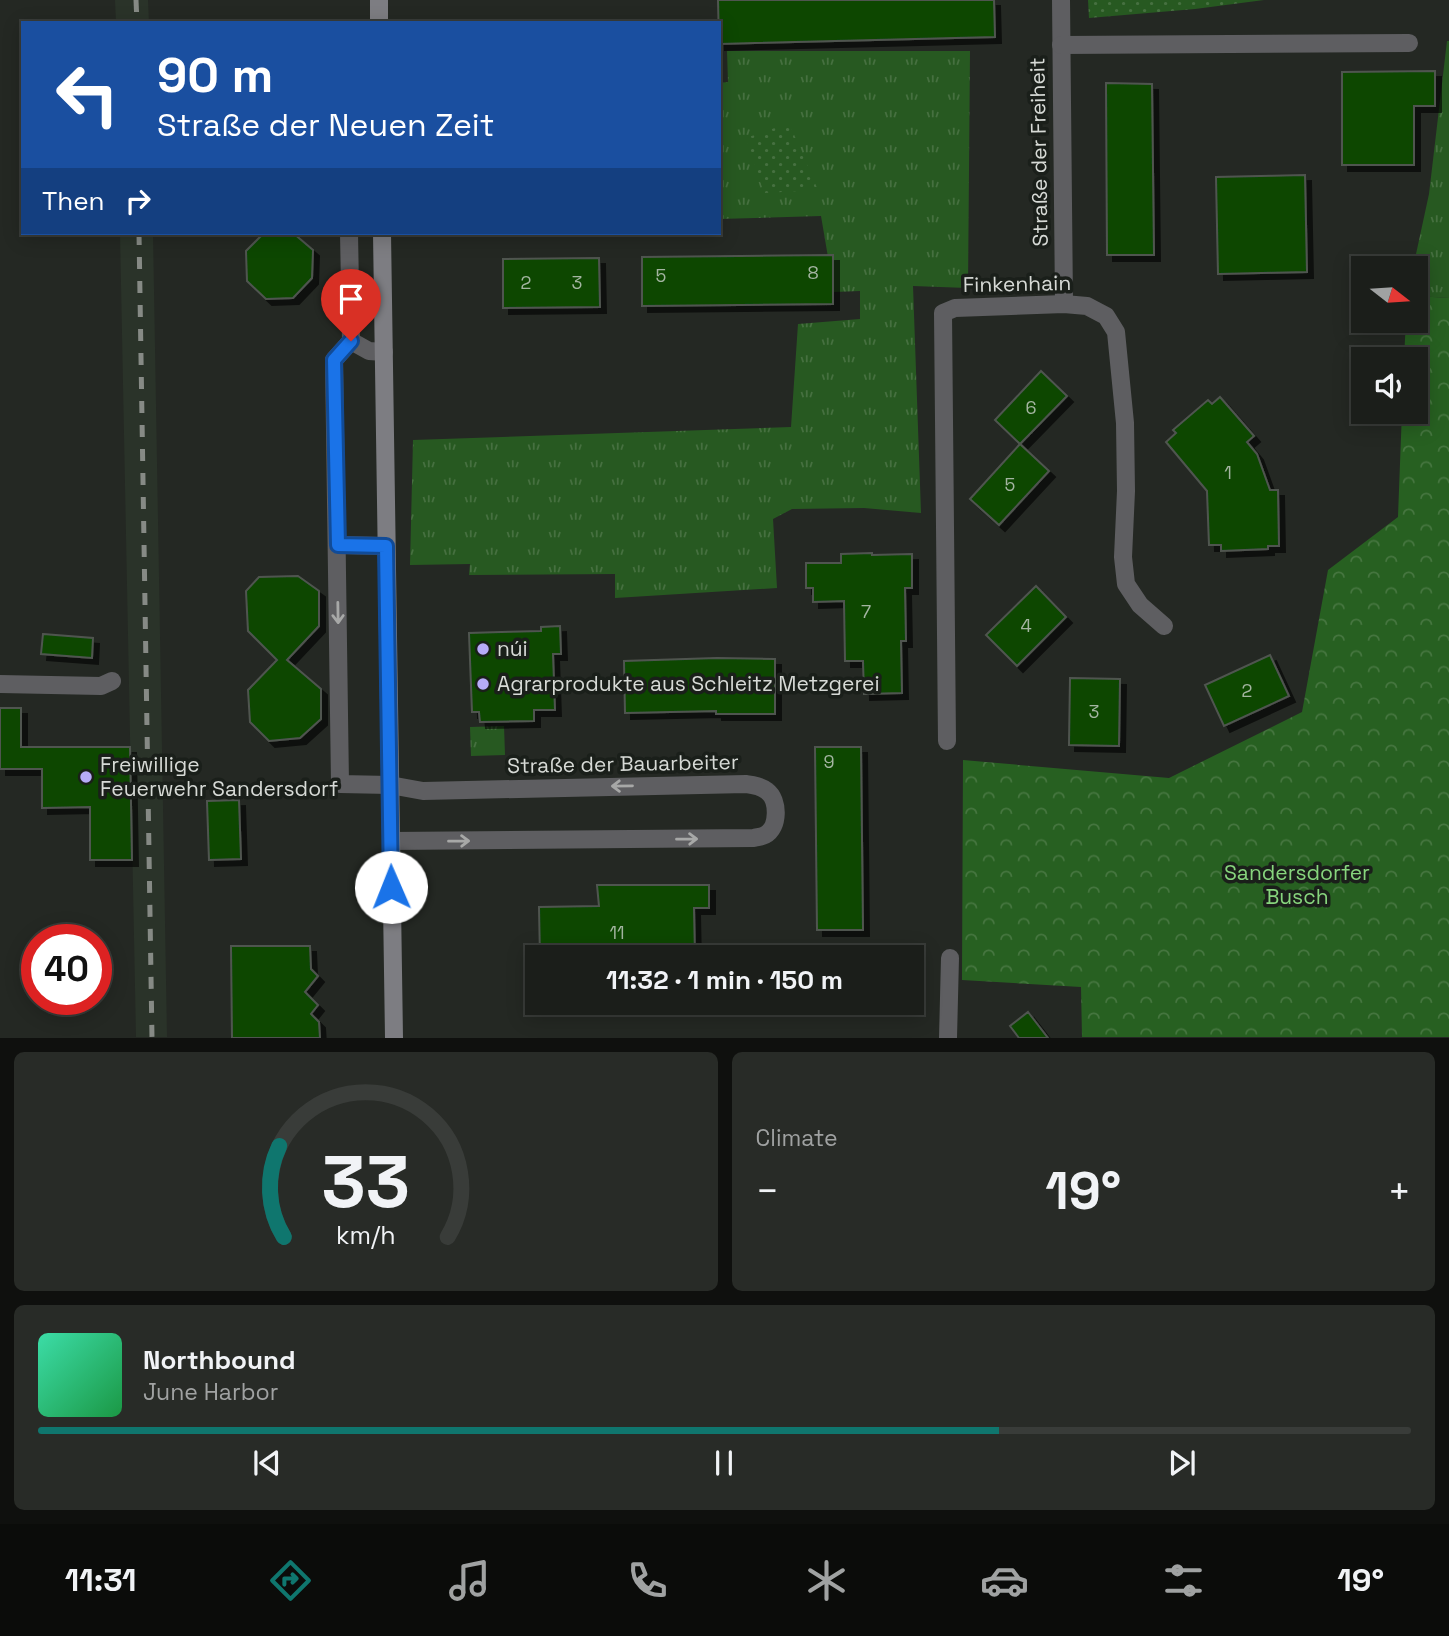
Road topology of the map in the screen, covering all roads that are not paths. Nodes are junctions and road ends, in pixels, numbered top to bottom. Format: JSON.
{"nodes":[{"id":1,"x":379,"y":0,"type":"edge"},
{"id":2,"x":1060,"y":0,"type":"edge"},
{"id":3,"x":379,"y":21,"type":"edge"},
{"id":4,"x":1409,"y":43,"type":"dead end"},
{"id":5,"x":1061,"y":45,"type":"junction"},
{"id":6,"x":349,"y":235,"type":"edge"},
{"id":7,"x":382,"y":235,"type":"edge"},
{"id":8,"x":1064,"y":304,"type":"junction"},
{"id":9,"x":351,"y":341,"type":"junction"},
{"id":10,"x":384,"y":352,"type":"junction"},
{"id":11,"x":338,"y":545,"type":"junction"},
{"id":12,"x":386,"y":546,"type":"junction"},
{"id":13,"x":1164,"y":626,"type":"dead end"},
{"id":14,"x":112,"y":681,"type":"dead end"},
{"id":15,"x":0,"y":684,"type":"edge"},
{"id":16,"x":947,"y":741,"type":"dead end"},
{"id":17,"x":390,"y":785,"type":"junction"},
{"id":18,"x":391,"y":841,"type":"junction"},
{"id":19,"x":950,"y":958,"type":"dead end"},
{"id":20,"x":394,"y":1038,"type":"edge"},
{"id":21,"x":948,"y":1038,"type":"edge"}],
"edges":[{"from":1,"to":3,"type":"street"},
{"from":2,"to":5,"type":"street","name":"Straße der Freiheit"},
{"from":4,"to":5,"type":"street"},
{"from":5,"to":8,"type":"street","name":"Straße der Freiheit"},
{"from":6,"to":9,"type":"street"},
{"from":7,"to":10,"type":"street"},
{"from":8,"to":13,"type":"street","name":"Finkenhain"},
{"from":8,"to":16,"type":"street","name":"Finkenhain"},
{"from":9,"to":10,"type":"street"},
{"from":9,"to":11,"type":"street"},
{"from":10,"to":12,"type":"street"},
{"from":11,"to":12,"type":"street"},
{"from":11,"to":17,"type":"street","one_way":true},
{"from":12,"to":17,"type":"street"},
{"from":14,"to":15,"type":"street"},
{"from":17,"to":18,"type":"street"},
{"from":18,"to":17,"type":"street","name":"Straße der Bauarbeiter","one_way":true},
{"from":18,"to":20,"type":"street"},
{"from":19,"to":21,"type":"street"}]}
